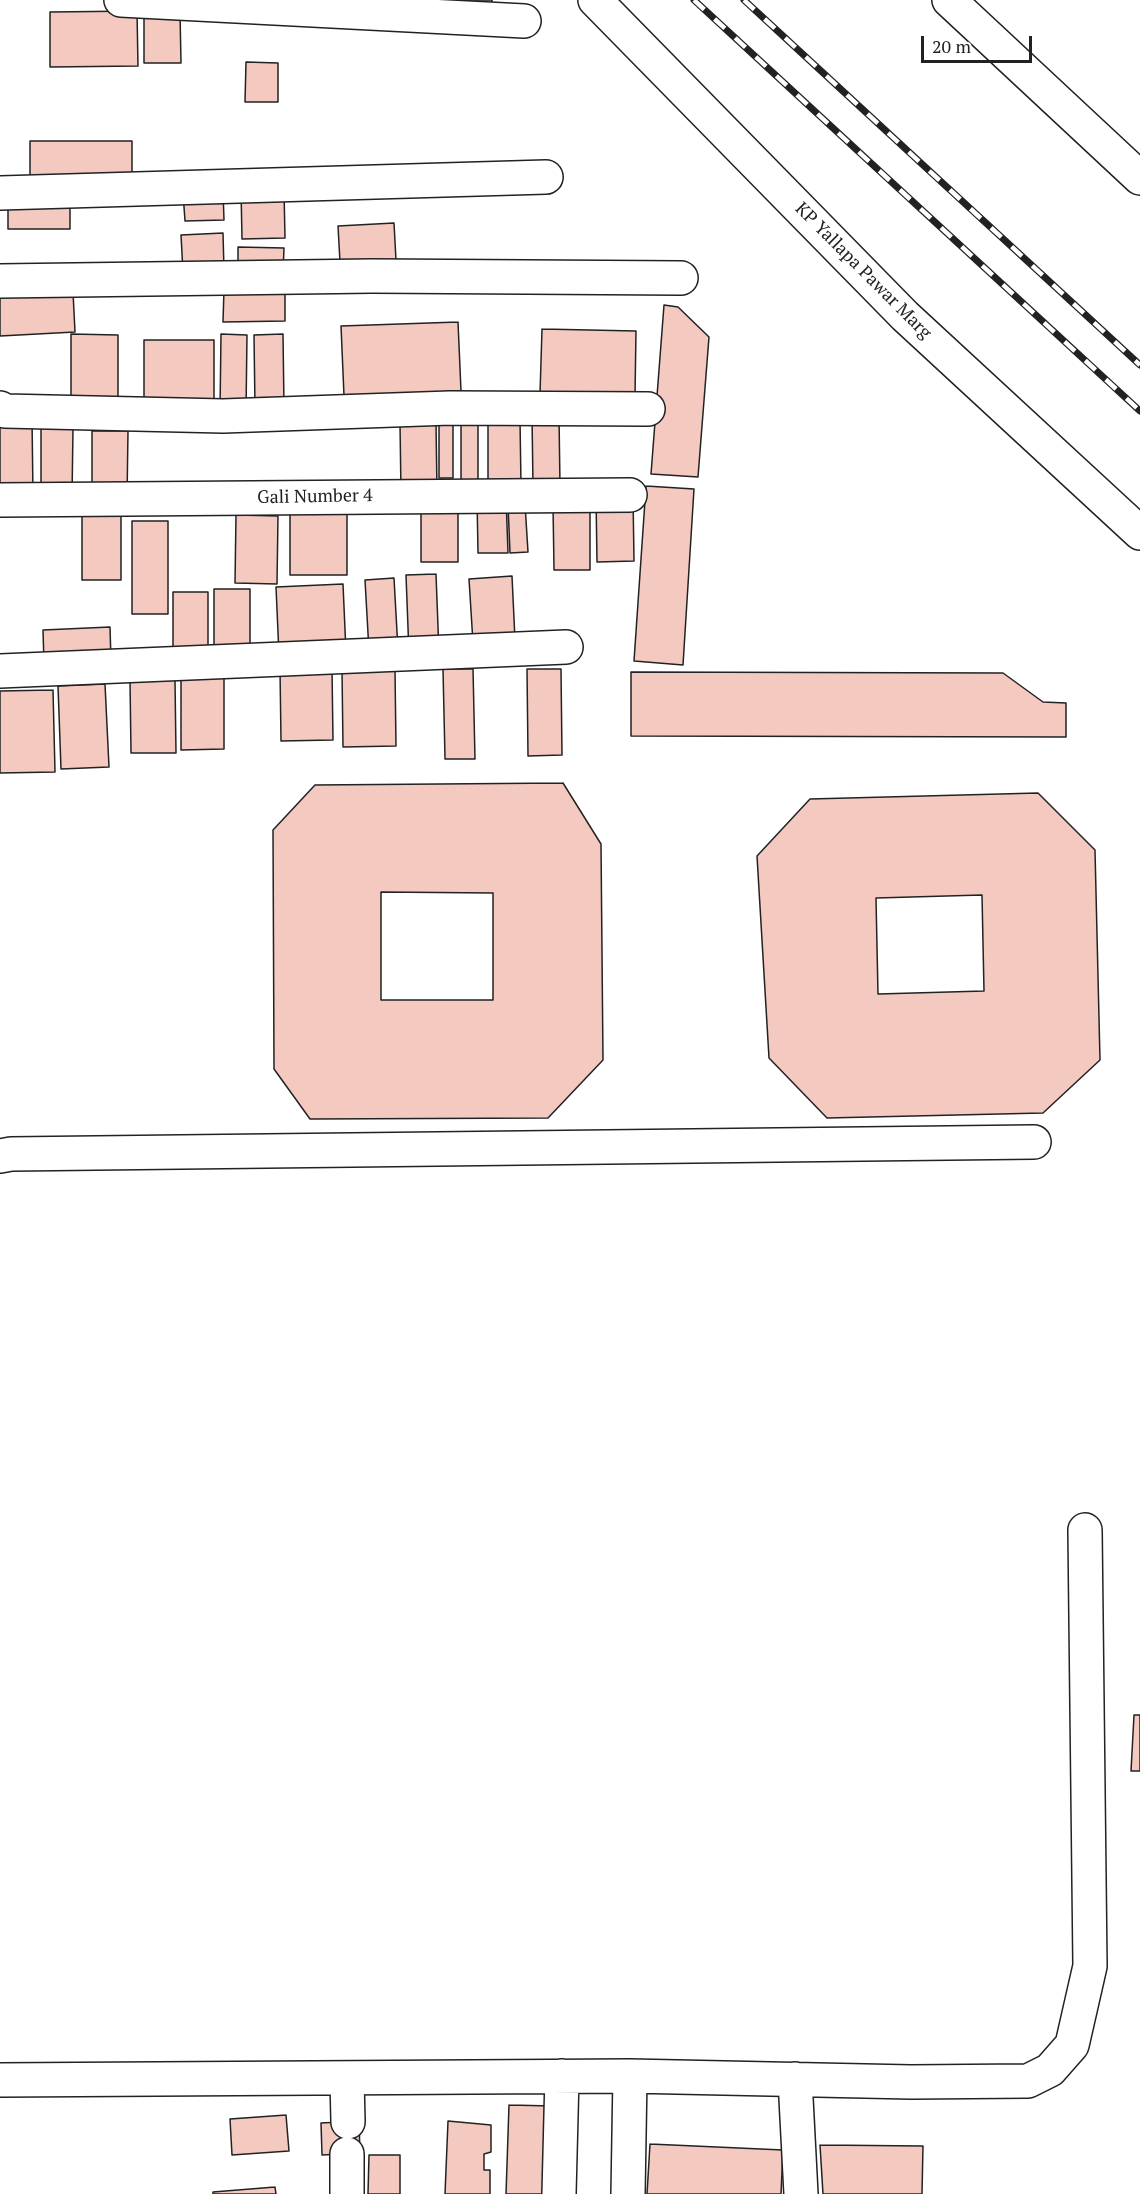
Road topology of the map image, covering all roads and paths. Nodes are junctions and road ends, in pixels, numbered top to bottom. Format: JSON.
{"nodes":[{"id":1,"x":121,"y":0,"type":"edge"},
{"id":2,"x":595,"y":0,"type":"edge"},
{"id":3,"x":949,"y":0,"type":"edge"},
{"id":4,"x":524,"y":21,"type":"dead end"},
{"id":5,"x":546,"y":177,"type":"dead end"},
{"id":6,"x":1140,"y":178,"type":"edge"},
{"id":7,"x":0,"y":193,"type":"edge"},
{"id":8,"x":681,"y":278,"type":"dead end"},
{"id":9,"x":0,"y":281,"type":"edge"},
{"id":10,"x":0,"y":408,"type":"edge"},
{"id":11,"x":648,"y":409,"type":"dead end"},
{"id":12,"x":630,"y":495,"type":"dead end"},
{"id":13,"x":0,"y":500,"type":"edge"},
{"id":14,"x":1140,"y":533,"type":"edge"},
{"id":15,"x":566,"y":647,"type":"dead end"},
{"id":16,"x":0,"y":671,"type":"edge"},
{"id":17,"x":1034,"y":1142,"type":"dead end"},
{"id":18,"x":0,"y":1156,"type":"edge"},
{"id":19,"x":1085,"y":1530,"type":"dead end"},
{"id":20,"x":562,"y":2076,"type":"junction"},
{"id":21,"x":630,"y":2076,"type":"junction"},
{"id":22,"x":347,"y":2078,"type":"junction"},
{"id":23,"x":795,"y":2079,"type":"junction"},
{"id":24,"x":0,"y":2080,"type":"edge"},
{"id":25,"x":348,"y":2121,"type":"dead end"},
{"id":26,"x":347,"y":2154,"type":"dead end"},
{"id":27,"x":347,"y":2194,"type":"edge"},
{"id":28,"x":559,"y":2194,"type":"edge"},
{"id":29,"x":628,"y":2194,"type":"edge"},
{"id":30,"x":801,"y":2194,"type":"edge"}],
"edges":[{"from":1,"to":4,"type":"street"},
{"from":2,"to":14,"type":"street","name":"KP Yallapa Pawar Marg"},
{"from":3,"to":6,"type":"street"},
{"from":5,"to":7,"type":"street"},
{"from":8,"to":9,"type":"street"},
{"from":10,"to":11,"type":"street"},
{"from":12,"to":13,"type":"street","name":"Gali Number 4"},
{"from":15,"to":16,"type":"street"},
{"from":17,"to":18,"type":"street"},
{"from":19,"to":23,"type":"street"},
{"from":20,"to":21,"type":"street"},
{"from":20,"to":22,"type":"street"},
{"from":20,"to":28,"type":"street"},
{"from":21,"to":23,"type":"street"},
{"from":21,"to":29,"type":"street"},
{"from":22,"to":24,"type":"street"},
{"from":22,"to":25,"type":"street"},
{"from":23,"to":30,"type":"street"},
{"from":26,"to":27,"type":"street"}]}
